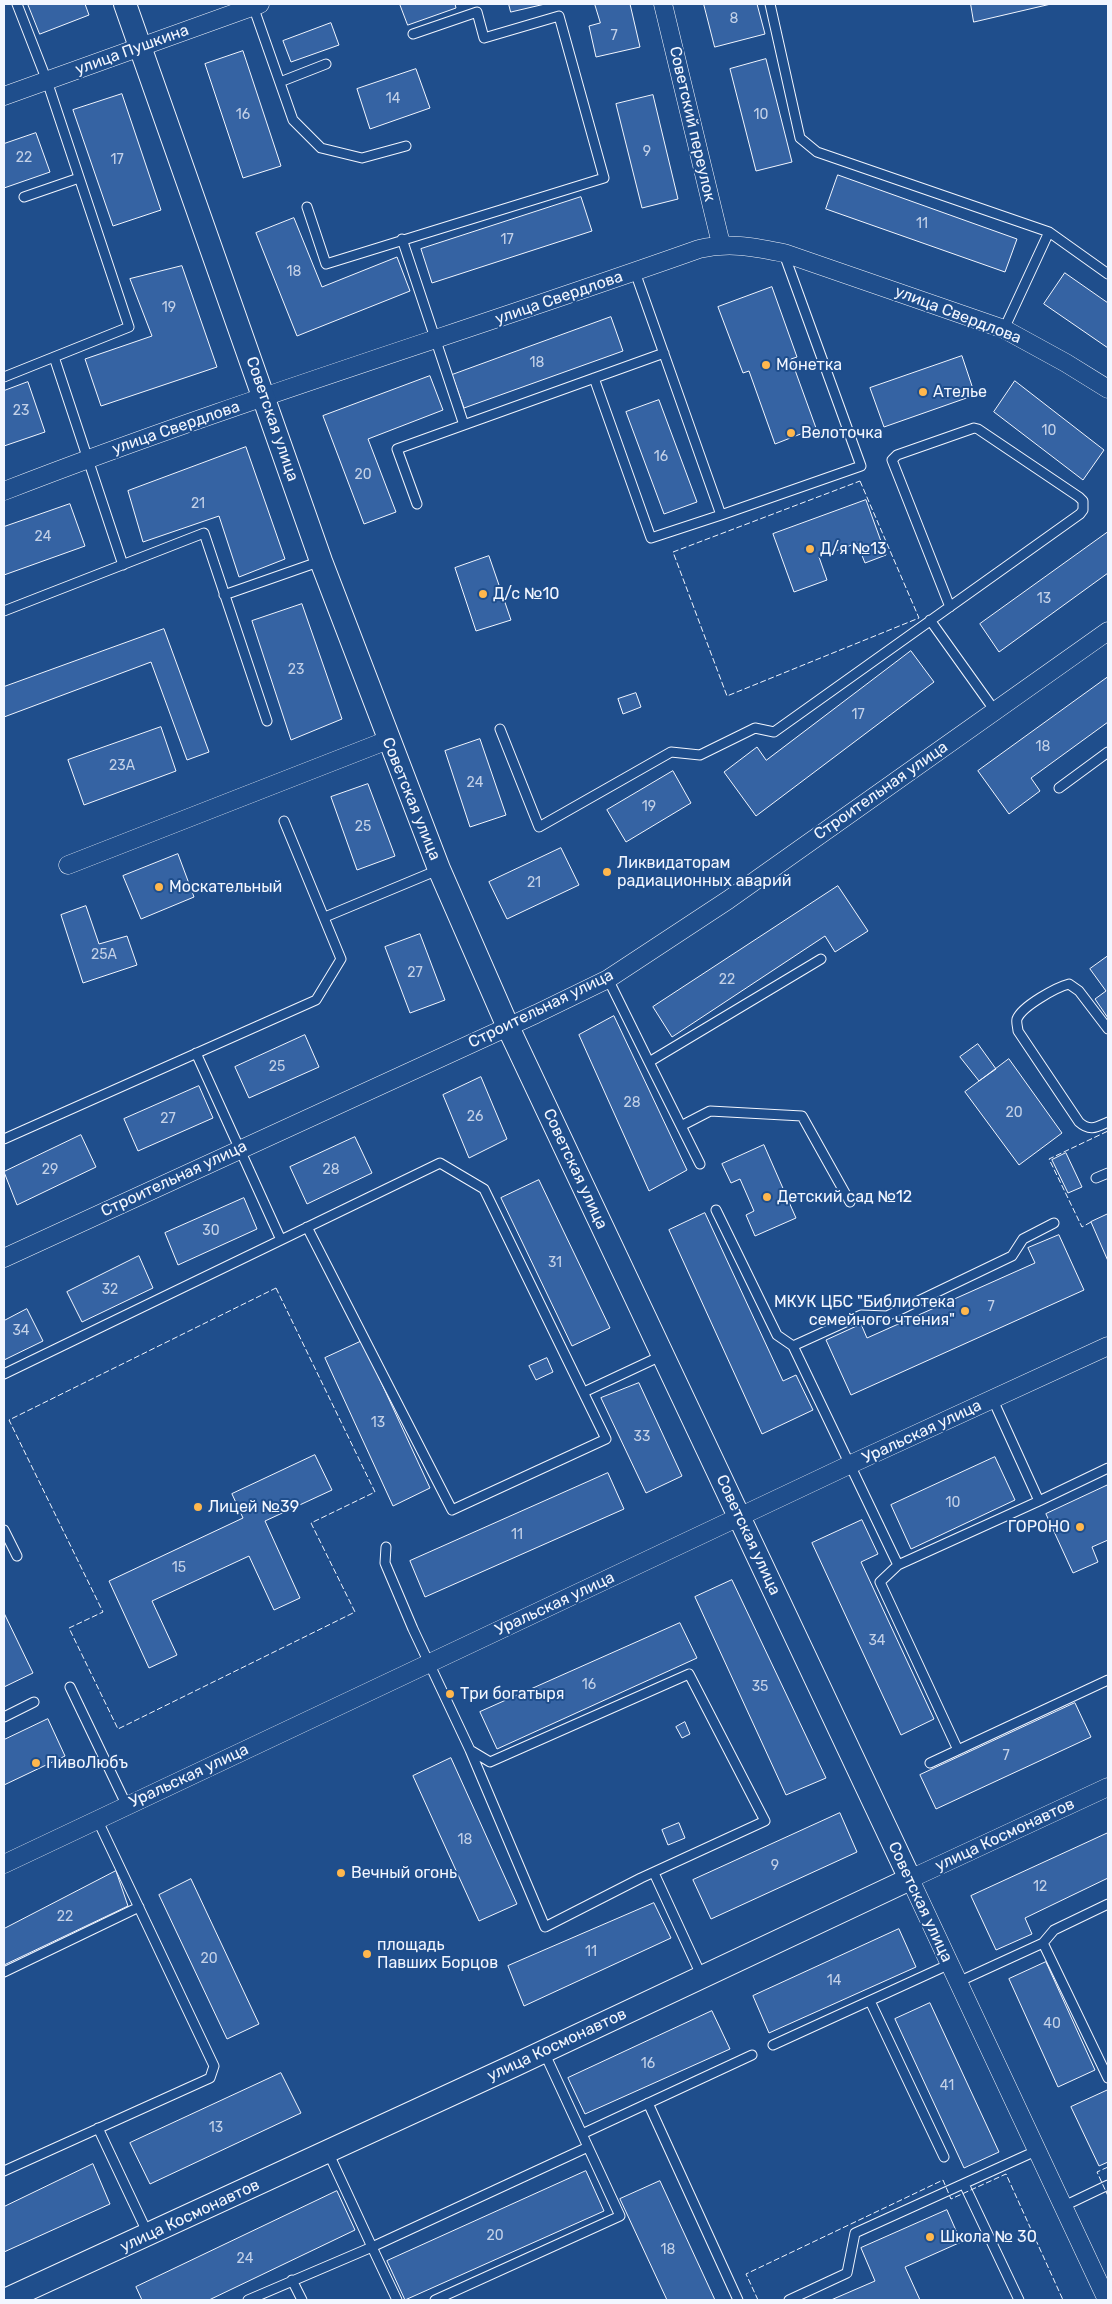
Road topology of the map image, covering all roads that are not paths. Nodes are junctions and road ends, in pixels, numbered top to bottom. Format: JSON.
{"nodes":[{"id":1,"x":17,"y":4,"type":"edge"},
{"id":2,"x":125,"y":4,"type":"edge"},
{"id":3,"x":663,"y":4,"type":"edge"},
{"id":4,"x":770,"y":4,"type":"edge"},
{"id":5,"x":257,"y":5,"type":"edge"},
{"id":6,"x":476,"y":8,"type":"edge"},
{"id":7,"x":413,"y":34,"type":"dead end"},
{"id":8,"x":141,"y":46,"type":"junction"},
{"id":9,"x":326,"y":64,"type":"dead end"},
{"id":10,"x":47,"y":81,"type":"junction"},
{"id":11,"x":280,"y":82,"type":"junction"},
{"id":12,"x":4,"y":96,"type":"edge"},
{"id":13,"x":406,"y":146,"type":"dead end"},
{"id":14,"x":79,"y":178,"type":"junction"},
{"id":15,"x":24,"y":197,"type":"dead end"},
{"id":16,"x":307,"y":207,"type":"dead end"},
{"id":17,"x":1049,"y":232,"type":"junction"},
{"id":18,"x":402,"y":239,"type":"junction"},
{"id":19,"x":721,"y":244,"type":"junction"},
{"id":20,"x":784,"y":253,"type":"junction"},
{"id":21,"x":635,"y":272,"type":"junction"},
{"id":22,"x":1108,"y":274,"type":"edge"},
{"id":23,"x":1004,"y":329,"type":"junction"},
{"id":24,"x":435,"y":340,"type":"junction"},
{"id":25,"x":664,"y":353,"type":"junction"},
{"id":26,"x":54,"y":357,"type":"junction"},
{"id":27,"x":4,"y":377,"type":"edge"},
{"id":28,"x":594,"y":378,"type":"junction"},
{"id":29,"x":1108,"y":389,"type":"edge"},
{"id":30,"x":264,"y":397,"type":"junction"},
{"id":31,"x":464,"y":425,"type":"junction"},
{"id":32,"x":87,"y":458,"type":"junction"},
{"id":33,"x":4,"y":490,"type":"edge"},
{"id":34,"x":417,"y":504,"type":"dead end"},
{"id":35,"x":722,"y":515,"type":"junction"},
{"id":36,"x":321,"y":561,"type":"junction"},
{"id":37,"x":123,"y":565,"type":"junction"},
{"id":38,"x":224,"y":595,"type":"junction"},
{"id":39,"x":950,"y":606,"type":"junction"},
{"id":40,"x":4,"y":611,"type":"edge"},
{"id":41,"x":930,"y":620,"type":"junction"},
{"id":42,"x":1108,"y":631,"type":"edge"},
{"id":43,"x":995,"y":711,"type":"junction"},
{"id":44,"x":268,"y":721,"type":"dead end"},
{"id":45,"x":500,"y":729,"type":"dead end"},
{"id":46,"x":388,"y":740,"type":"junction"},
{"id":47,"x":1108,"y":752,"type":"edge"},
{"id":48,"x":1059,"y":788,"type":"dead end"},
{"id":49,"x":284,"y":821,"type":"dead end"},
{"id":50,"x":68,"y":864,"type":"dead end"},
{"id":51,"x":439,"y":869,"type":"junction"},
{"id":52,"x":325,"y":917,"type":"junction"},
{"id":53,"x":821,"y":960,"type":"dead end"},
{"id":54,"x":608,"y":979,"type":"junction"},
{"id":55,"x":508,"y":1027,"type":"junction"},
{"id":56,"x":1108,"y":1029,"type":"edge"},
{"id":57,"x":196,"y":1053,"type":"junction"},
{"id":58,"x":649,"y":1062,"type":"junction"},
{"id":59,"x":1108,"y":1122,"type":"edge"},
{"id":60,"x":681,"y":1126,"type":"junction"},
{"id":61,"x":4,"y":1139,"type":"edge"},
{"id":62,"x":240,"y":1149,"type":"junction"},
{"id":63,"x":700,"y":1164,"type":"dead end"},
{"id":64,"x":1108,"y":1173,"type":"edge"},
{"id":65,"x":1096,"y":1178,"type":"dead end"},
{"id":66,"x":850,"y":1202,"type":"dead end"},
{"id":67,"x":716,"y":1210,"type":"dead end"},
{"id":68,"x":1054,"y":1223,"type":"dead end"},
{"id":69,"x":307,"y":1227,"type":"junction"},
{"id":70,"x":281,"y":1240,"type":"junction"},
{"id":71,"x":4,"y":1258,"type":"edge"},
{"id":72,"x":793,"y":1346,"type":"junction"},
{"id":73,"x":1108,"y":1346,"type":"edge"},
{"id":74,"x":662,"y":1355,"type":"junction"},
{"id":75,"x":4,"y":1374,"type":"edge"},
{"id":76,"x":584,"y":1392,"type":"junction"},
{"id":77,"x":993,"y":1400,"type":"junction"},
{"id":78,"x":849,"y":1466,"type":"junction"},
{"id":79,"x":1108,"y":1468,"type":"edge"},
{"id":80,"x":1039,"y":1501,"type":"junction"},
{"id":81,"x":740,"y":1517,"type":"junction"},
{"id":82,"x":4,"y":1530,"type":"edge"},
{"id":83,"x":386,"y":1547,"type":"dead end"},
{"id":84,"x":17,"y":1556,"type":"dead end"},
{"id":85,"x":898,"y":1565,"type":"junction"},
{"id":86,"x":430,"y":1663,"type":"junction"},
{"id":87,"x":1108,"y":1680,"type":"edge"},
{"id":88,"x":70,"y":1687,"type":"dead end"},
{"id":89,"x":34,"y":1702,"type":"dead end"},
{"id":90,"x":4,"y":1717,"type":"edge"},
{"id":91,"x":470,"y":1750,"type":"junction"},
{"id":92,"x":958,"y":1750,"type":"junction"},
{"id":93,"x":930,"y":1763,"type":"dead end"},
{"id":94,"x":1108,"y":1787,"type":"edge"},
{"id":95,"x":127,"y":1806,"type":"junction"},
{"id":96,"x":98,"y":1819,"type":"junction"},
{"id":97,"x":4,"y":1864,"type":"edge"},
{"id":98,"x":654,"y":1872,"type":"junction"},
{"id":99,"x":910,"y":1879,"type":"junction"},
{"id":100,"x":1108,"y":1904,"type":"edge"},
{"id":101,"x":139,"y":1907,"type":"junction"},
{"id":102,"x":1043,"y":1943,"type":"junction"},
{"id":103,"x":950,"y":1964,"type":"junction"},
{"id":104,"x":4,"y":1972,"type":"edge"},
{"id":105,"x":702,"y":1977,"type":"junction"},
{"id":106,"x":958,"y":1982,"type":"junction"},
{"id":107,"x":870,"y":2001,"type":"junction"},
{"id":108,"x":773,"y":2045,"type":"dead end"},
{"id":109,"x":544,"y":2052,"type":"junction"},
{"id":110,"x":752,"y":2055,"type":"dead end"},
{"id":111,"x":1108,"y":2078,"type":"edge"},
{"id":112,"x":648,"y":2103,"type":"junction"},
{"id":113,"x":98,"y":2128,"type":"junction"},
{"id":114,"x":582,"y":2134,"type":"junction"},
{"id":115,"x":588,"y":2147,"type":"junction"},
{"id":116,"x":1038,"y":2150,"type":"junction"},
{"id":117,"x":328,"y":2152,"type":"junction"},
{"id":118,"x":944,"y":2157,"type":"dead end"},
{"id":119,"x":4,"y":2171,"type":"edge"},
{"id":120,"x":964,"y":2184,"type":"junction"},
{"id":121,"x":1108,"y":2185,"type":"edge"},
{"id":122,"x":1064,"y":2206,"type":"junction"},
{"id":123,"x":148,"y":2235,"type":"junction"},
{"id":124,"x":372,"y":2247,"type":"junction"},
{"id":125,"x":292,"y":2280,"type":"junction"},
{"id":126,"x":5,"y":2300,"type":"edge"},
{"id":127,"x":248,"y":2300,"type":"edge"},
{"id":128,"x":302,"y":2300,"type":"edge"},
{"id":129,"x":397,"y":2300,"type":"edge"},
{"id":130,"x":435,"y":2300,"type":"edge"},
{"id":131,"x":738,"y":2300,"type":"edge"},
{"id":132,"x":789,"y":2300,"type":"edge"},
{"id":133,"x":1019,"y":2300,"type":"edge"},
{"id":134,"x":1107,"y":2300,"type":"edge"}],
"edges":[{"from":1,"to":10,"type":"lane"},
{"from":2,"to":8,"type":"street","name":"Советская улица"},
{"from":3,"to":19,"type":"street","name":"Советский переулок"},
{"from":4,"to":17,"type":"lane"},
{"from":5,"to":8,"type":"street","name":"улица Пушкина"},
{"from":5,"to":11,"type":"lane"},
{"from":6,"to":7,"type":"lane"},
{"from":6,"to":18,"type":"lane"},
{"from":8,"to":10,"type":"street","name":"улица Пушкина"},
{"from":8,"to":30,"type":"street","name":"Советская улица"},
{"from":9,"to":11,"type":"lane"},
{"from":10,"to":12,"type":"street","name":"улица Пушкина"},
{"from":10,"to":14,"type":"lane"},
{"from":11,"to":13,"type":"lane"},
{"from":14,"to":15,"type":"lane"},
{"from":14,"to":26,"type":"lane"},
{"from":16,"to":18,"type":"lane"},
{"from":17,"to":22,"type":"lane"},
{"from":17,"to":23,"type":"lane"},
{"from":18,"to":24,"type":"lane"},
{"from":19,"to":20,"type":"street","name":"улица Свердлова"},
{"from":19,"to":21,"type":"street","name":"улица Свердлова"},
{"from":20,"to":23,"type":"street","name":"улица Свердлова"},
{"from":20,"to":35,"type":"lane"},
{"from":21,"to":24,"type":"street","name":"улица Свердлова"},
{"from":21,"to":25,"type":"lane"},
{"from":23,"to":29,"type":"street","name":"улица Свердлова"},
{"from":24,"to":30,"type":"street","name":"улица Свердлова"},
{"from":24,"to":31,"type":"lane"},
{"from":25,"to":28,"type":"lane"},
{"from":25,"to":35,"type":"lane"},
{"from":26,"to":27,"type":"lane"},
{"from":26,"to":32,"type":"lane"},
{"from":28,"to":31,"type":"lane"},
{"from":28,"to":35,"type":"lane"},
{"from":30,"to":32,"type":"street","name":"улица Свердлова"},
{"from":30,"to":36,"type":"street","name":"Советская улица"},
{"from":31,"to":34,"type":"lane"},
{"from":32,"to":33,"type":"street","name":"улица Свердлова"},
{"from":32,"to":37,"type":"lane"},
{"from":36,"to":38,"type":"lane"},
{"from":36,"to":46,"type":"street","name":"Советская улица"},
{"from":37,"to":38,"type":"lane"},
{"from":37,"to":40,"type":"lane"},
{"from":38,"to":44,"type":"lane"},
{"from":39,"to":39,"type":"lane"},
{"from":39,"to":41,"type":"lane"},
{"from":41,"to":43,"type":"lane"},
{"from":41,"to":45,"type":"lane"},
{"from":42,"to":43,"type":"street","name":"Строительная улица"},
{"from":43,"to":54,"type":"street","name":"Строительная улица"},
{"from":46,"to":50,"type":"street"},
{"from":46,"to":51,"type":"street","name":"Советская улица"},
{"from":47,"to":48,"type":"lane"},
{"from":49,"to":52,"type":"lane"},
{"from":51,"to":52,"type":"lane"},
{"from":51,"to":55,"type":"street","name":"Советская улица"},
{"from":52,"to":57,"type":"lane"},
{"from":53,"to":58,"type":"lane"},
{"from":54,"to":55,"type":"street","name":"Строительная улица"},
{"from":54,"to":58,"type":"lane"},
{"from":55,"to":62,"type":"street","name":"Строительная улица"},
{"from":55,"to":74,"type":"street","name":"Советская улица"},
{"from":56,"to":59,"type":"lane"},
{"from":57,"to":61,"type":"lane"},
{"from":57,"to":62,"type":"lane"},
{"from":58,"to":60,"type":"lane"},
{"from":60,"to":63,"type":"lane"},
{"from":60,"to":66,"type":"lane"},
{"from":62,"to":70,"type":"lane"},
{"from":62,"to":71,"type":"street","name":"Строительная улица"},
{"from":64,"to":65,"type":"lane"},
{"from":67,"to":72,"type":"lane"},
{"from":68,"to":72,"type":"lane"},
{"from":69,"to":70,"type":"lane"},
{"from":69,"to":76,"type":"lane"},
{"from":69,"to":76,"type":"lane"},
{"from":70,"to":75,"type":"lane"},
{"from":72,"to":78,"type":"lane"},
{"from":73,"to":77,"type":"street","name":"Уральская улица"},
{"from":74,"to":76,"type":"lane"},
{"from":74,"to":81,"type":"street","name":"Советская улица"},
{"from":77,"to":78,"type":"street","name":"Уральская улица"},
{"from":77,"to":80,"type":"lane"},
{"from":78,"to":81,"type":"street","name":"Уральская улица"},
{"from":78,"to":85,"type":"lane"},
{"from":79,"to":80,"type":"lane"},
{"from":80,"to":85,"type":"lane"},
{"from":81,"to":86,"type":"street","name":"Уральская улица"},
{"from":81,"to":99,"type":"street","name":"Советская улица"},
{"from":82,"to":84,"type":"lane"},
{"from":83,"to":86,"type":"lane"},
{"from":85,"to":92,"type":"lane"},
{"from":86,"to":91,"type":"lane"},
{"from":86,"to":95,"type":"street","name":"Уральская улица"},
{"from":87,"to":92,"type":"lane"},
{"from":88,"to":95,"type":"lane"},
{"from":89,"to":90,"type":"lane"},
{"from":91,"to":98,"type":"lane"},
{"from":91,"to":98,"type":"lane"},
{"from":92,"to":93,"type":"lane"},
{"from":94,"to":99,"type":"street","name":"улица Космонавтов"},
{"from":95,"to":96,"type":"street","name":"Уральская улица"},
{"from":96,"to":97,"type":"street","name":"Уральская улица"},
{"from":96,"to":101,"type":"lane"},
{"from":98,"to":105,"type":"lane"},
{"from":99,"to":103,"type":"street","name":"Советская улица"},
{"from":99,"to":105,"type":"street","name":"улица Космонавтов"},
{"from":100,"to":102,"type":"lane"},
{"from":101,"to":104,"type":"lane"},
{"from":101,"to":113,"type":"lane"},
{"from":102,"to":106,"type":"lane"},
{"from":102,"to":111,"type":"lane"},
{"from":103,"to":106,"type":"street","name":"Советская улица"},
{"from":103,"to":107,"type":"lane"},
{"from":105,"to":109,"type":"street","name":"улица Космонавтов"},
{"from":106,"to":116,"type":"street","name":"Советская улица"},
{"from":107,"to":108,"type":"lane"},
{"from":107,"to":118,"type":"lane"},
{"from":109,"to":114,"type":"lane"},
{"from":109,"to":117,"type":"street","name":"улица Космонавтов"},
{"from":110,"to":112,"type":"lane"},
{"from":112,"to":114,"type":"lane"},
{"from":112,"to":131,"type":"lane"},
{"from":113,"to":119,"type":"lane"},
{"from":113,"to":123,"type":"lane"},
{"from":114,"to":115,"type":"lane"},
{"from":115,"to":124,"type":"lane"},
{"from":115,"to":130,"type":"lane"},
{"from":116,"to":120,"type":"lane"},
{"from":116,"to":122,"type":"street","name":"Советская улица"},
{"from":117,"to":123,"type":"street","name":"улица Космонавтов"},
{"from":117,"to":124,"type":"lane"},
{"from":120,"to":132,"type":"lane"},
{"from":120,"to":133,"type":"lane"},
{"from":121,"to":122,"type":"lane"},
{"from":122,"to":134,"type":"street","name":"Советская улица"},
{"from":123,"to":126,"type":"street","name":"улица Космонавтов"},
{"from":124,"to":125,"type":"lane"},
{"from":124,"to":129,"type":"lane"},
{"from":125,"to":127,"type":"lane"},
{"from":125,"to":128,"type":"lane"}]}
